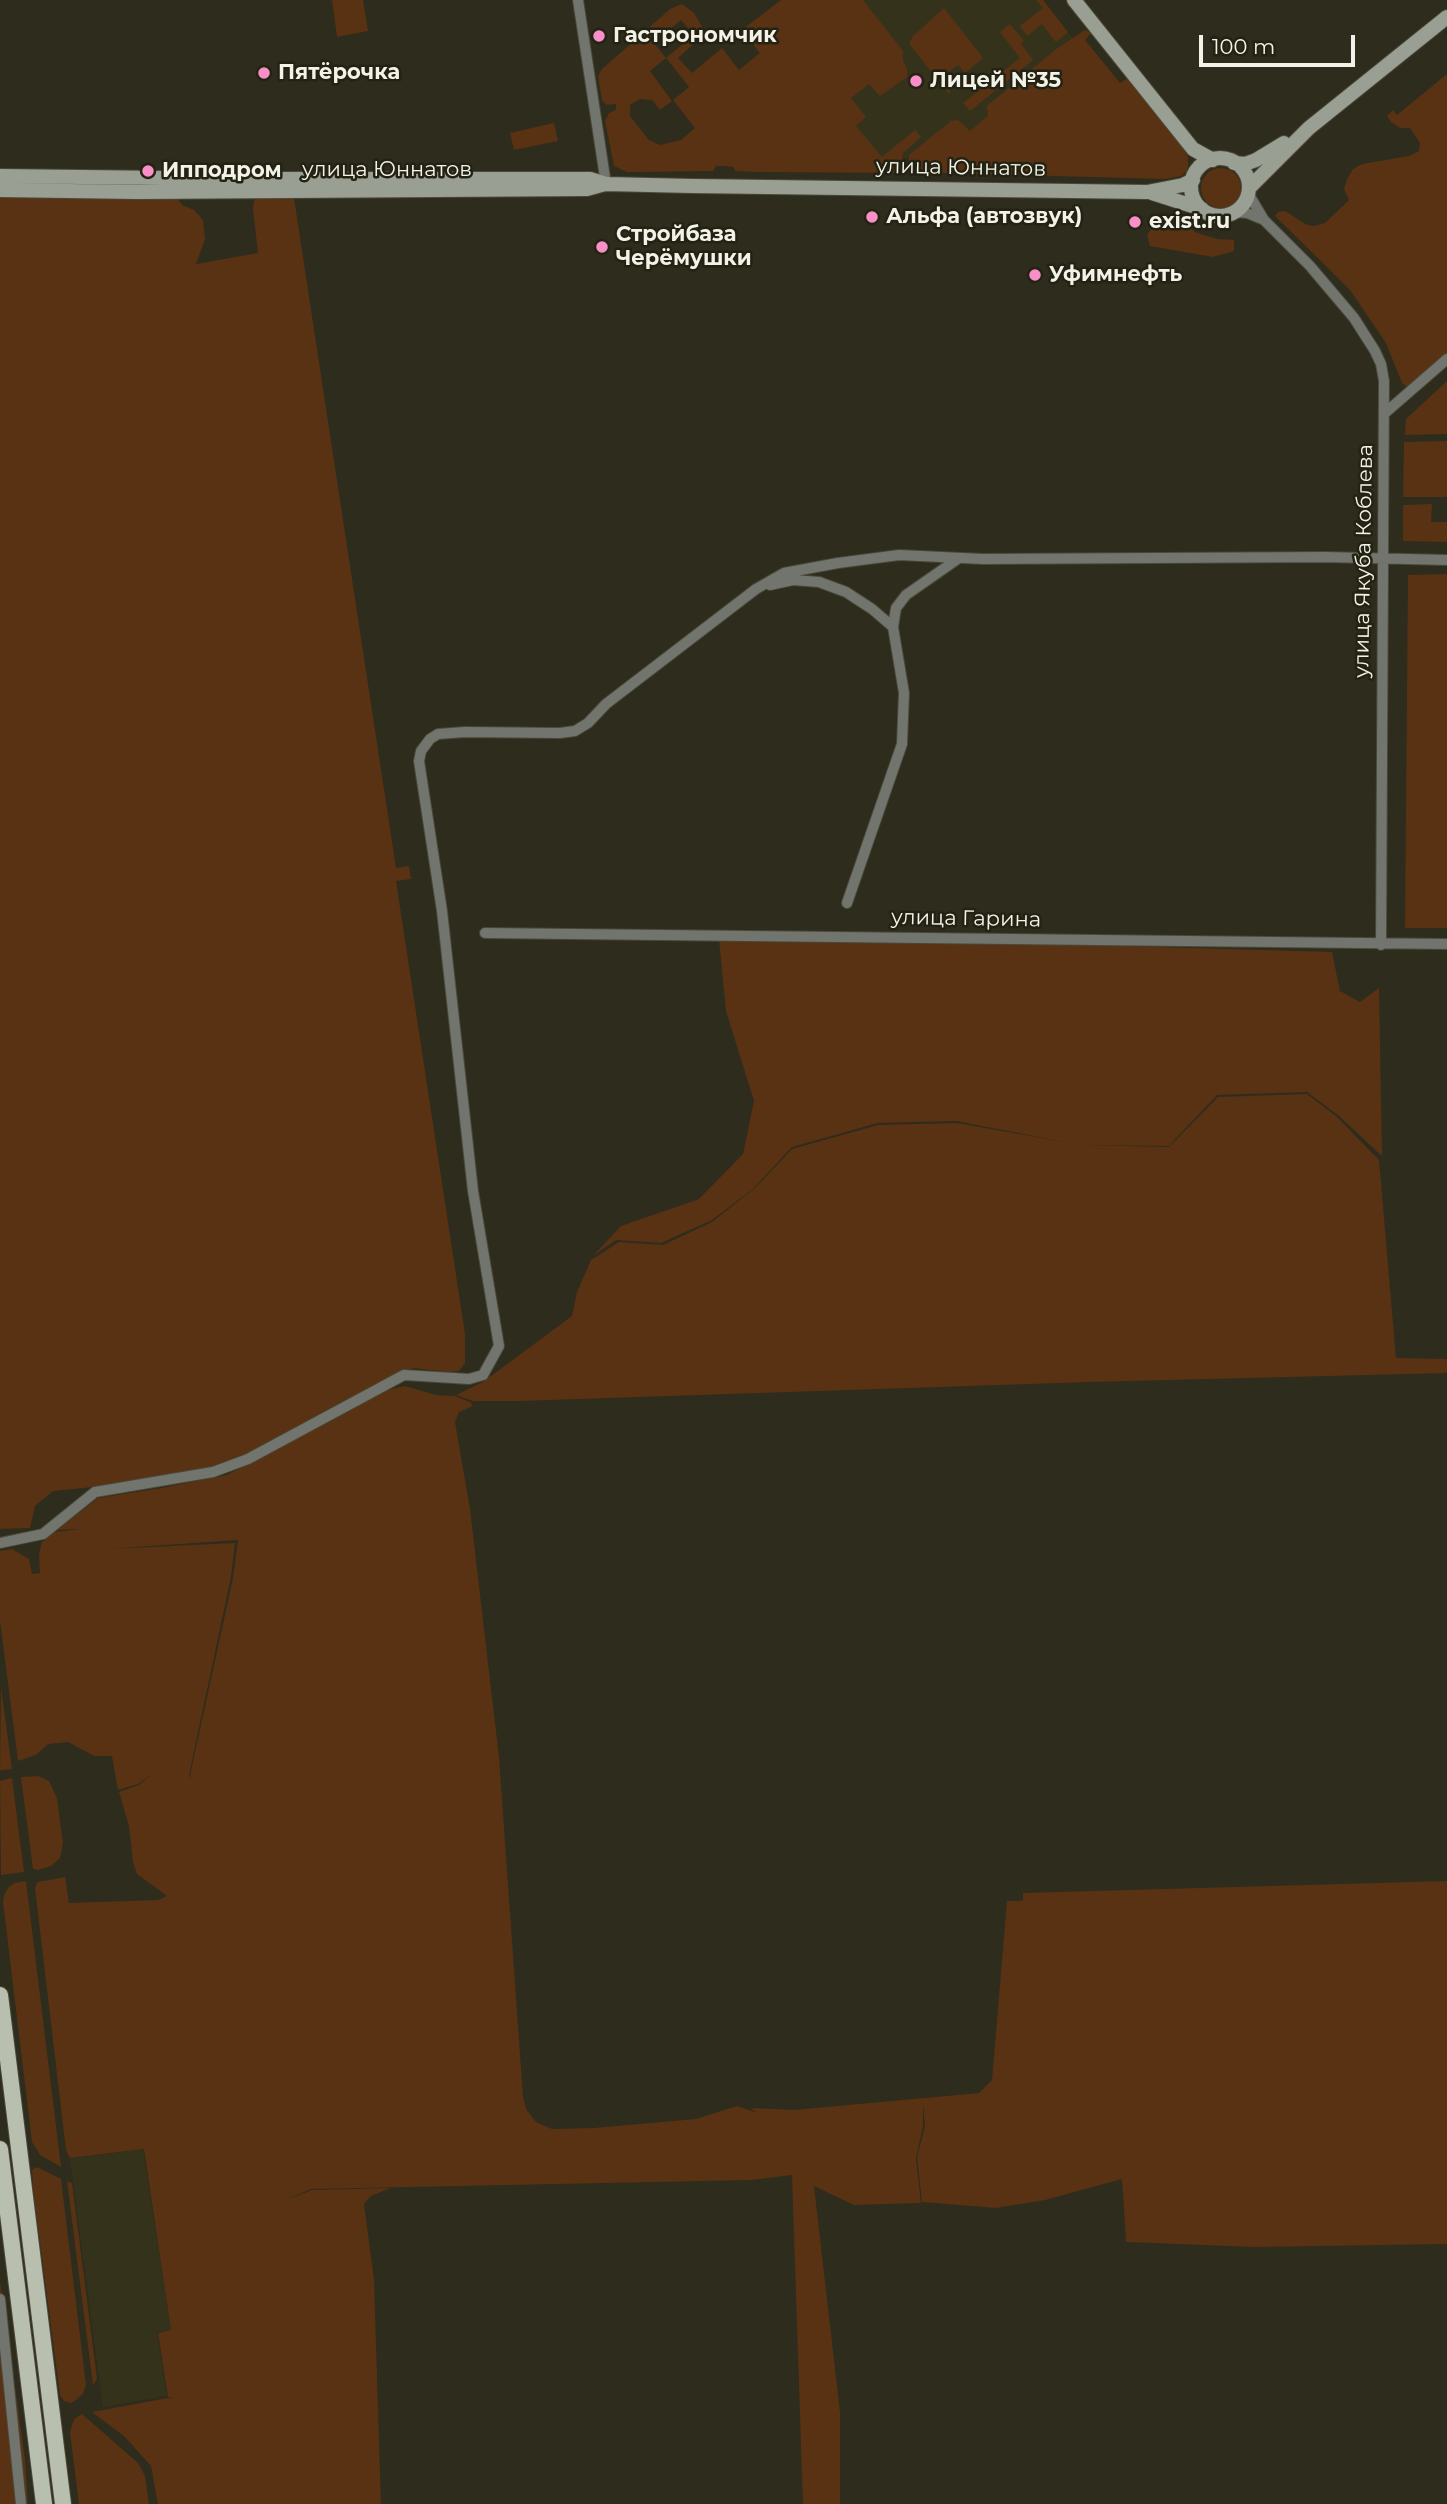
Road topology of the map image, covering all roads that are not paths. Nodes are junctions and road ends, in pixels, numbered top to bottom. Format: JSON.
{"nodes":[{"id":1,"x":578,"y":0,"type":"edge"},
{"id":2,"x":1074,"y":0,"type":"edge"},
{"id":3,"x":1447,"y":17,"type":"edge"},
{"id":4,"x":1309,"y":128,"type":"junction"},
{"id":5,"x":1193,"y":149,"type":"junction"},
{"id":6,"x":1213,"y":160,"type":"junction"},
{"id":7,"x":1234,"y":163,"type":"junction"},
{"id":8,"x":0,"y":176,"type":"edge"},
{"id":9,"x":1194,"y":176,"type":"junction"},
{"id":10,"x":606,"y":184,"type":"junction"},
{"id":11,"x":0,"y":190,"type":"edge"},
{"id":12,"x":1249,"y":190,"type":"junction"},
{"id":13,"x":1147,"y":192,"type":"junction"},
{"id":14,"x":1203,"y":210,"type":"junction"},
{"id":15,"x":1235,"y":212,"type":"junction"},
{"id":16,"x":1264,"y":220,"type":"junction"},
{"id":17,"x":1447,"y":359,"type":"edge"},
{"id":18,"x":1385,"y":413,"type":"junction"},
{"id":19,"x":959,"y":558,"type":"junction"},
{"id":20,"x":1447,"y":559,"type":"edge"},
{"id":21,"x":1383,"y":560,"type":"junction"},
{"id":22,"x":755,"y":590,"type":"junction"},
{"id":23,"x":893,"y":627,"type":"junction"},
{"id":24,"x":847,"y":903,"type":"dead end"},
{"id":25,"x":485,"y":933,"type":"dead end"},
{"id":26,"x":1447,"y":944,"type":"edge"},
{"id":27,"x":1381,"y":945,"type":"junction"},
{"id":28,"x":0,"y":1543,"type":"edge"},
{"id":29,"x":0,"y":1995,"type":"edge"},
{"id":30,"x":0,"y":2149,"type":"edge"},
{"id":31,"x":0,"y":2299,"type":"edge"},
{"id":32,"x":13,"y":2420,"type":"junction"},
{"id":33,"x":0,"y":2421,"type":"edge"},
{"id":34,"x":22,"y":2504,"type":"edge"},
{"id":35,"x":44,"y":2504,"type":"edge"},
{"id":36,"x":63,"y":2504,"type":"edge"}],
"edges":[{"from":1,"to":10,"type":"street"},
{"from":2,"to":5,"type":"main road"},
{"from":3,"to":4,"type":"main road"},
{"from":4,"to":7,"type":"main road"},
{"from":4,"to":12,"type":"main road"},
{"from":5,"to":6,"type":"main road"},
{"from":5,"to":9,"type":"main road"},
{"from":6,"to":7,"type":"main road"},
{"from":6,"to":9,"type":"main road"},
{"from":7,"to":12,"type":"main road"},
{"from":8,"to":10,"type":"main road","name":"улица Юннатов"},
{"from":9,"to":13,"type":"main road","name":"улица Юннатов"},
{"from":9,"to":14,"type":"main road"},
{"from":10,"to":11,"type":"main road","name":"улица Юннатов"},
{"from":10,"to":13,"type":"main road","name":"улица Юннатов"},
{"from":12,"to":15,"type":"main road"},
{"from":12,"to":16,"type":"street","name":"улица Якуба Коблева"},
{"from":13,"to":14,"type":"main road","name":"улица Юннатов"},
{"from":14,"to":15,"type":"main road"},
{"from":15,"to":16,"type":"street","name":"улица Якуба Коблева"},
{"from":16,"to":18,"type":"street","name":"улица Якуба Коблева"},
{"from":17,"to":18,"type":"street"},
{"from":18,"to":21,"type":"street","name":"улица Якуба Коблева"},
{"from":19,"to":21,"type":"street"},
{"from":19,"to":22,"type":"street"},
{"from":19,"to":23,"type":"street"},
{"from":20,"to":21,"type":"street"},
{"from":21,"to":27,"type":"street","name":"улица Якуба Коблева"},
{"from":22,"to":23,"type":"street"},
{"from":22,"to":28,"type":"street"},
{"from":23,"to":24,"type":"street"},
{"from":25,"to":27,"type":"street","name":"улица Гарина"},
{"from":26,"to":27,"type":"street","name":"улица Гарина"},
{"from":29,"to":36,"type":"main road"},
{"from":30,"to":35,"type":"main road"},
{"from":31,"to":32,"type":"street"},
{"from":32,"to":33,"type":"street"},
{"from":32,"to":34,"type":"street"}]}
